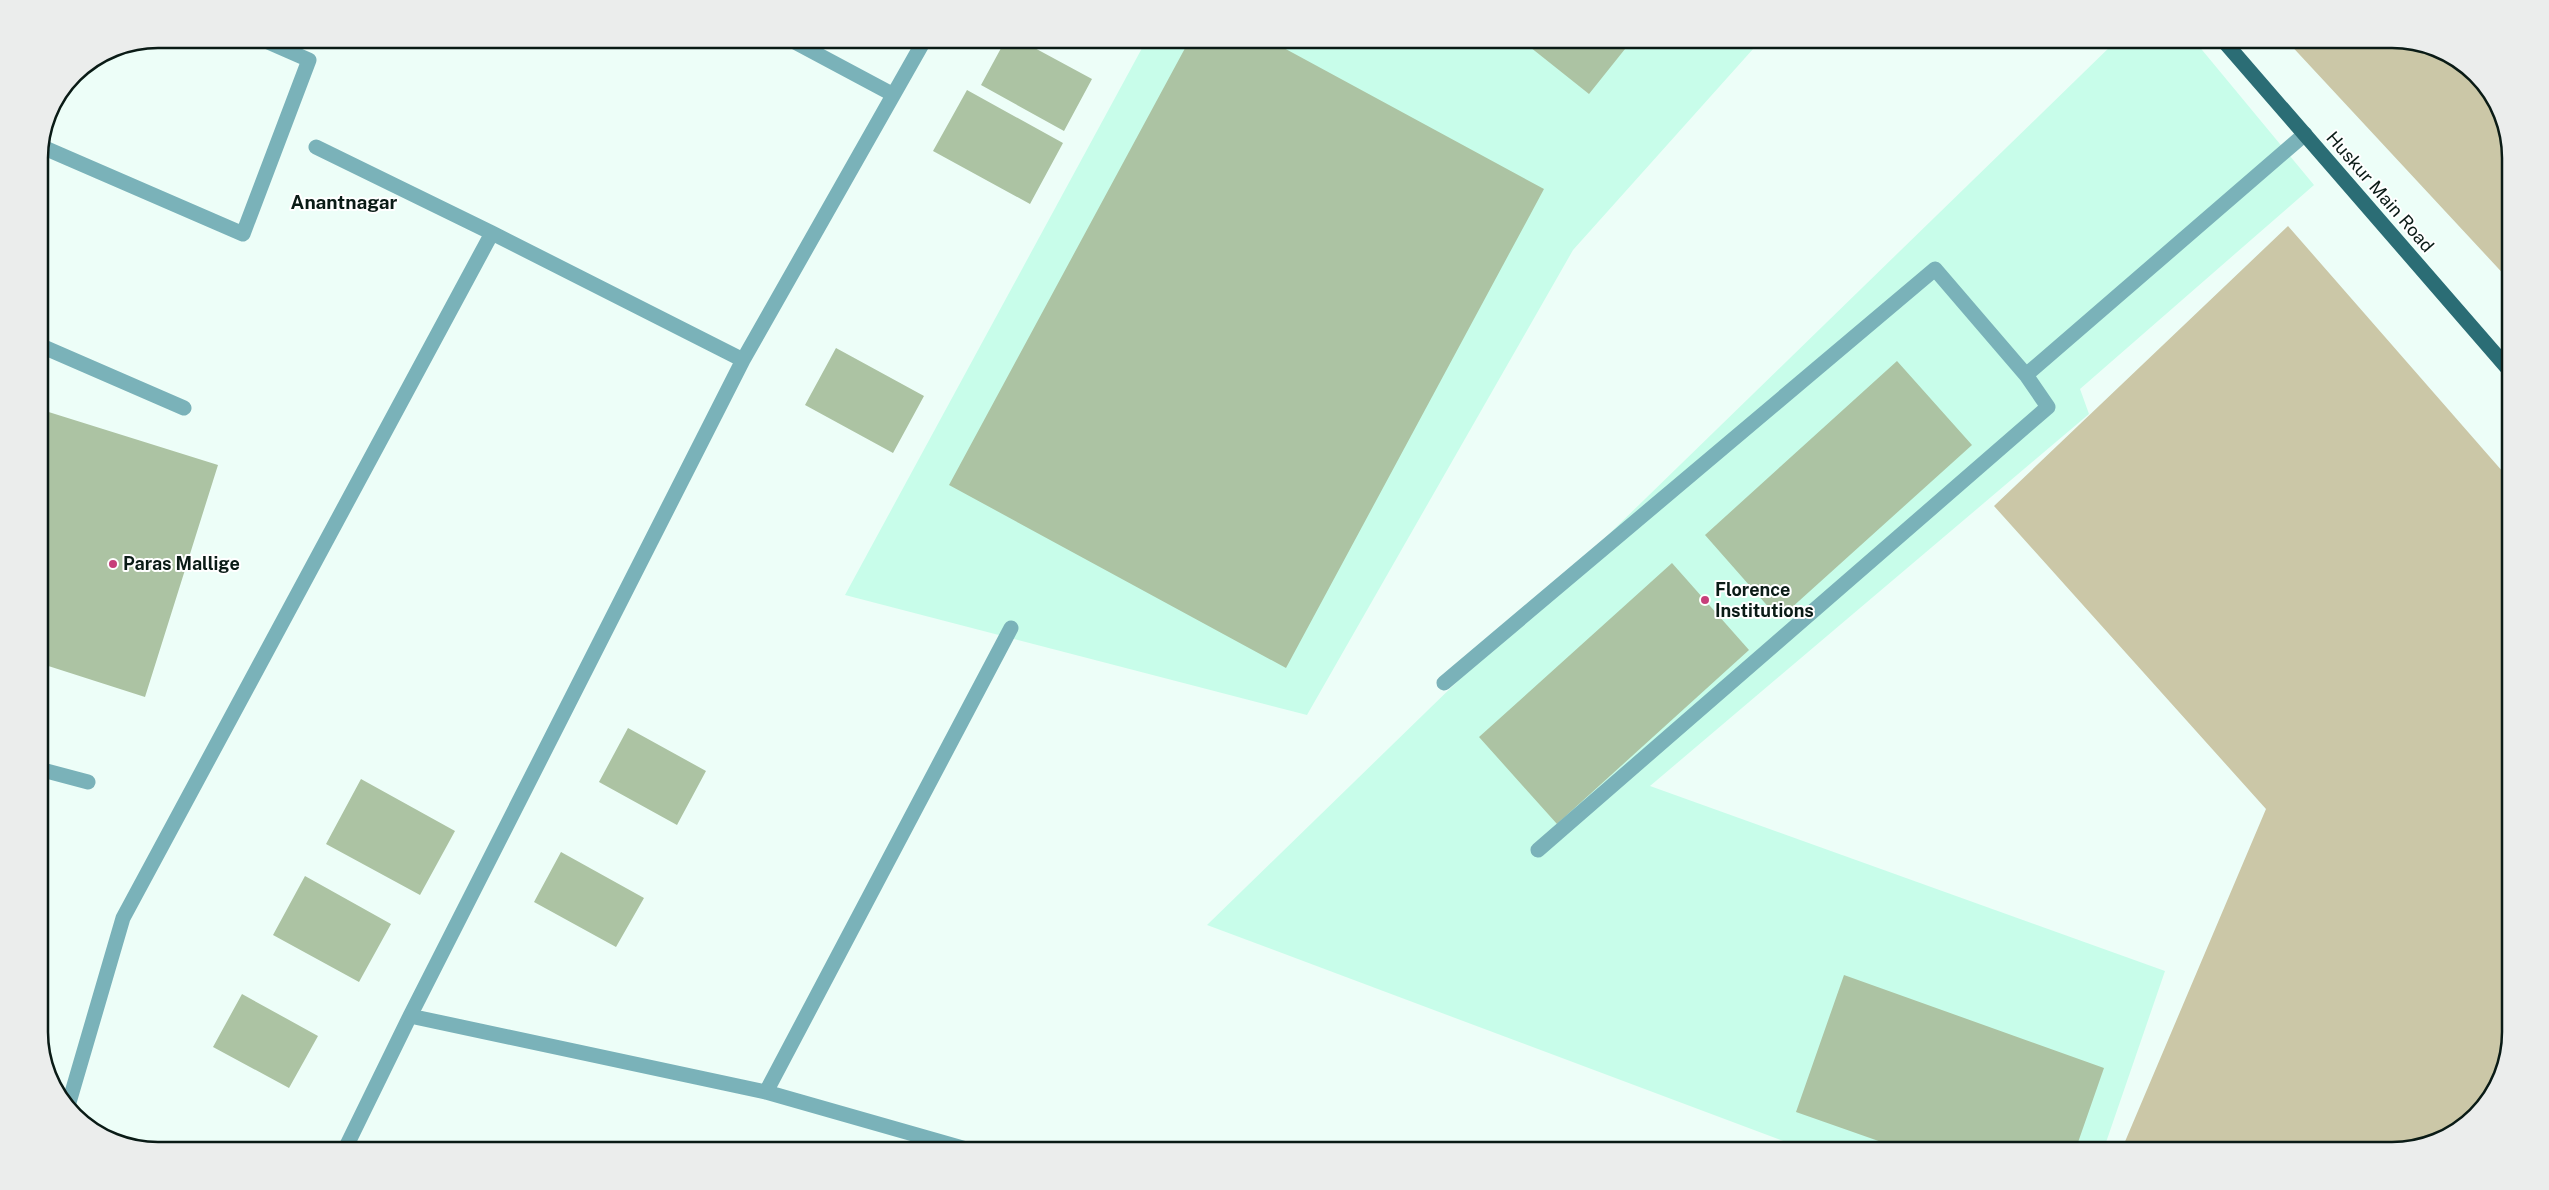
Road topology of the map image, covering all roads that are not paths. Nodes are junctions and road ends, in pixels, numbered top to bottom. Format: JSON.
{"nodes":[{"id":1,"x":282,"y":48,"type":"edge"},
{"id":2,"x":806,"y":48,"type":"edge"},
{"id":3,"x":920,"y":48,"type":"edge"},
{"id":4,"x":2230,"y":48,"type":"edge"},
{"id":5,"x":892,"y":94,"type":"junction"},
{"id":6,"x":2305,"y":134,"type":"junction"},
{"id":7,"x":316,"y":147,"type":"dead end"},
{"id":8,"x":48,"y":149,"type":"edge"},
{"id":9,"x":492,"y":232,"type":"junction"},
{"id":10,"x":48,"y":349,"type":"edge"},
{"id":11,"x":743,"y":360,"type":"junction"},
{"id":12,"x":2501,"y":361,"type":"edge"},
{"id":13,"x":2026,"y":375,"type":"junction"},
{"id":14,"x":184,"y":408,"type":"dead end"},
{"id":15,"x":1011,"y":628,"type":"dead end"},
{"id":16,"x":1444,"y":683,"type":"dead end"},
{"id":17,"x":48,"y":771,"type":"edge"},
{"id":18,"x":88,"y":782,"type":"dead end"},
{"id":19,"x":1538,"y":850,"type":"dead end"},
{"id":20,"x":410,"y":1016,"type":"junction"},
{"id":21,"x":766,"y":1092,"type":"junction"},
{"id":22,"x":70,"y":1100,"type":"edge"},
{"id":23,"x":348,"y":1142,"type":"edge"},
{"id":24,"x":941,"y":1142,"type":"edge"}],
"edges":[{"from":1,"to":8,"type":"street"},
{"from":2,"to":5,"type":"street"},
{"from":3,"to":5,"type":"street"},
{"from":4,"to":6,"type":"main road","name":"Huskur Main Road"},
{"from":5,"to":11,"type":"street"},
{"from":6,"to":12,"type":"main road","name":"Huskur Main Road"},
{"from":6,"to":13,"type":"street"},
{"from":7,"to":9,"type":"street"},
{"from":9,"to":11,"type":"street"},
{"from":9,"to":22,"type":"street"},
{"from":10,"to":14,"type":"street"},
{"from":11,"to":20,"type":"street"},
{"from":13,"to":16,"type":"street"},
{"from":13,"to":19,"type":"street"},
{"from":15,"to":21,"type":"street"},
{"from":17,"to":18,"type":"street"},
{"from":20,"to":21,"type":"street"},
{"from":20,"to":23,"type":"street"},
{"from":21,"to":24,"type":"street"}]}
